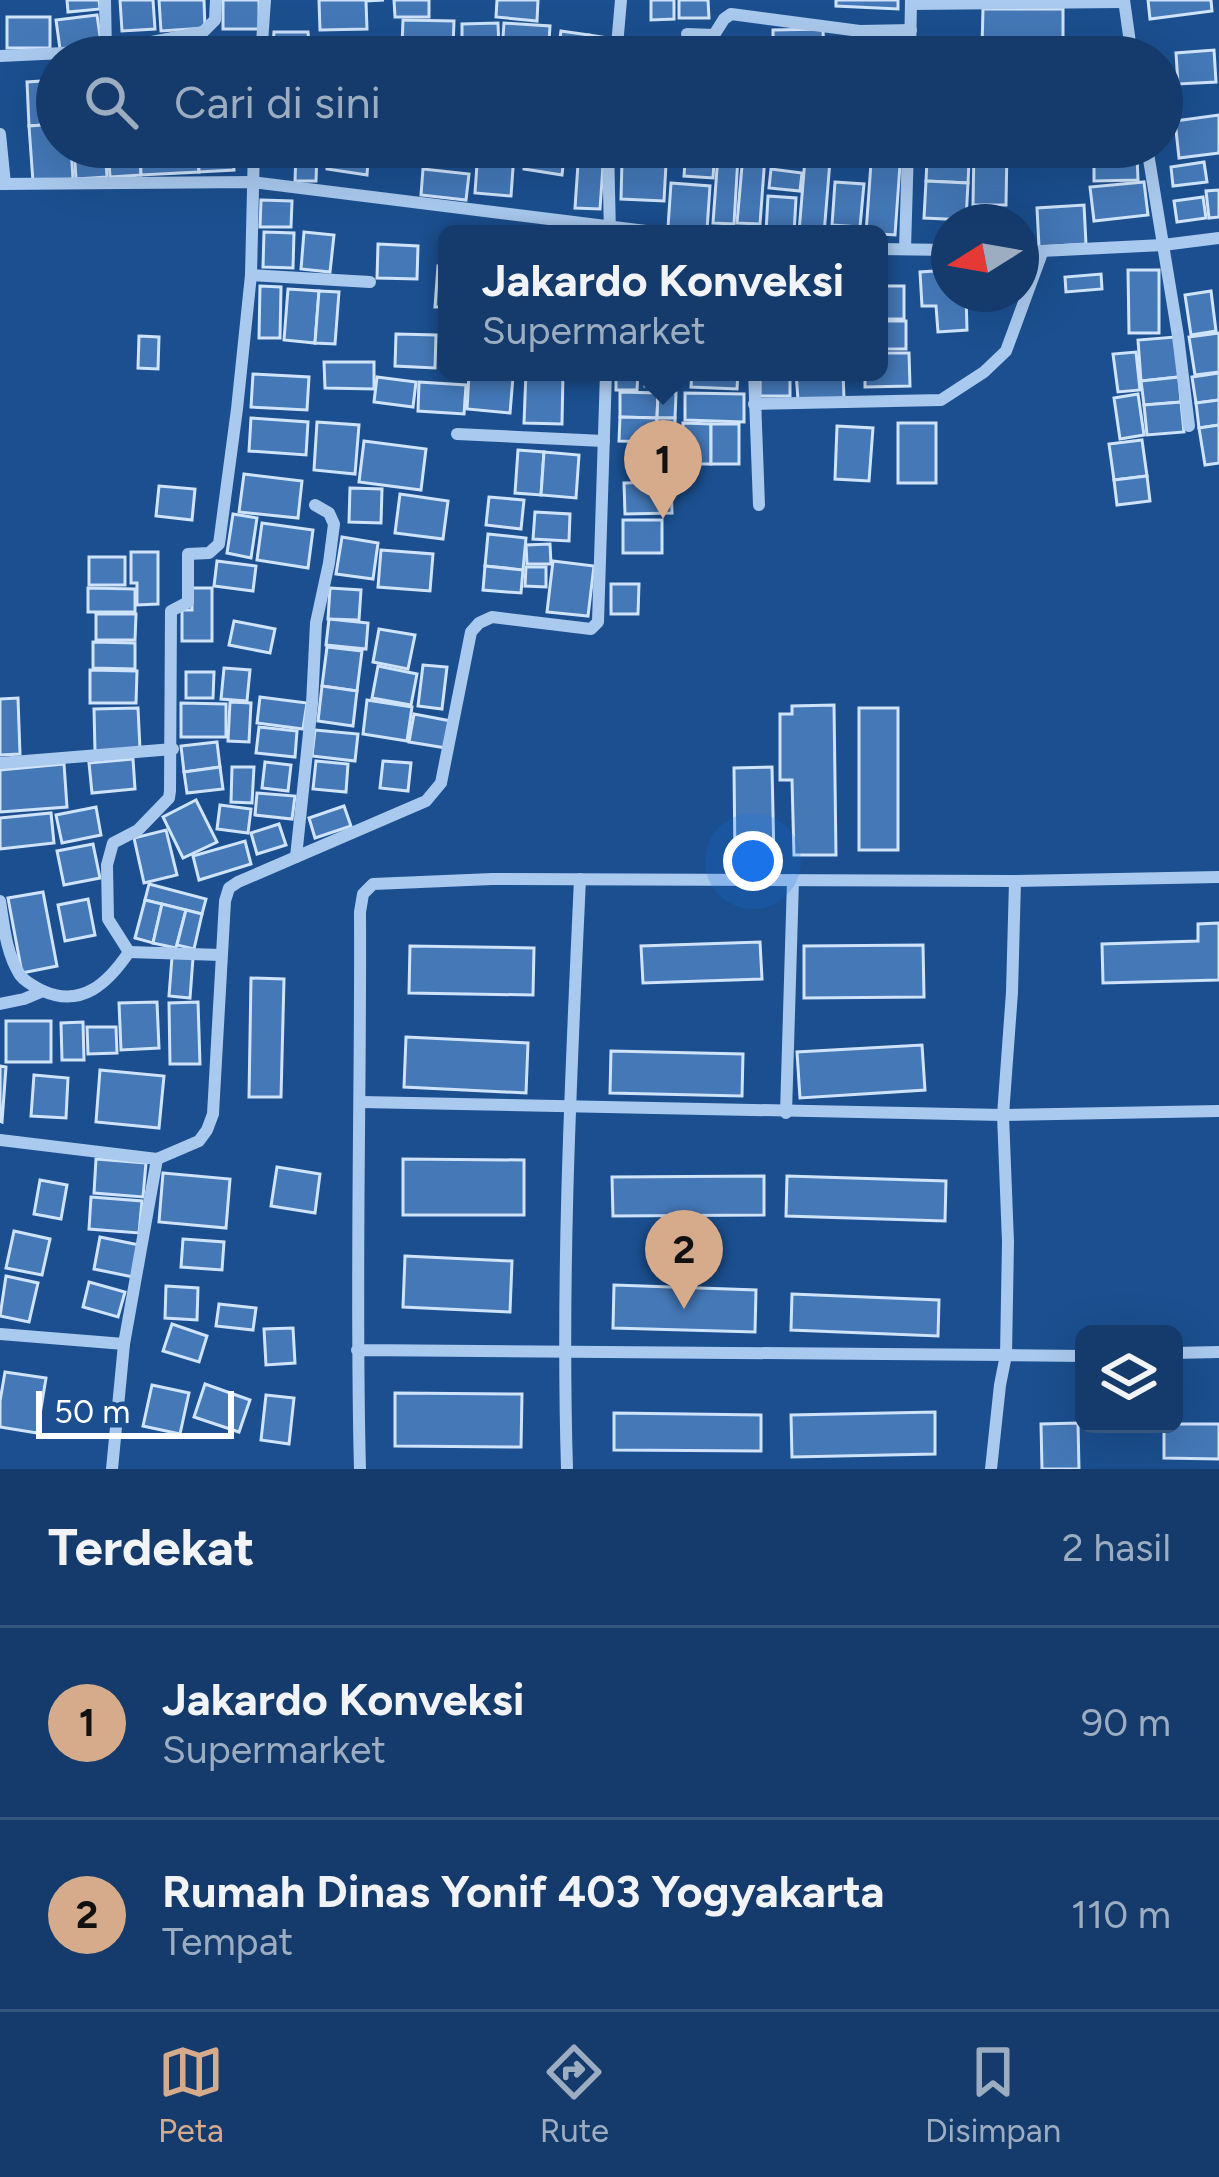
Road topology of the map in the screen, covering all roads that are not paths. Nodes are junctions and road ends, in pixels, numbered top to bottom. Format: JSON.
{"nodes":[{"id":1,"x":105,"y":0,"type":"edge"},
{"id":2,"x":216,"y":0,"type":"edge"},
{"id":3,"x":265,"y":0,"type":"edge"},
{"id":4,"x":621,"y":0,"type":"edge"},
{"id":5,"x":1123,"y":1,"type":"edge"},
{"id":6,"x":911,"y":2,"type":"edge"},
{"id":7,"x":910,"y":30,"type":"junction"},
{"id":8,"x":687,"y":34,"type":"dead end"},
{"id":9,"x":106,"y":36,"type":"edge"},
{"id":10,"x":182,"y":36,"type":"edge"},
{"id":11,"x":262,"y":36,"type":"edge"},
{"id":12,"x":618,"y":36,"type":"edge"},
{"id":13,"x":910,"y":36,"type":"edge"},
{"id":14,"x":1129,"y":36,"type":"edge"},
{"id":15,"x":36,"y":54,"type":"edge"},
{"id":16,"x":0,"y":56,"type":"edge"},
{"id":17,"x":0,"y":134,"type":"edge"},
{"id":18,"x":253,"y":168,"type":"edge"},
{"id":19,"x":609,"y":168,"type":"edge"},
{"id":20,"x":907,"y":168,"type":"edge"},
{"id":21,"x":1150,"y":168,"type":"edge"},
{"id":22,"x":252,"y":182,"type":"junction"},
{"id":23,"x":2,"y":184,"type":"edge"},
{"id":24,"x":580,"y":225,"type":"edge"},
{"id":25,"x":610,"y":225,"type":"edge"},
{"id":26,"x":1219,"y":238,"type":"edge"},
{"id":27,"x":1163,"y":245,"type":"junction"},
{"id":28,"x":888,"y":249,"type":"edge"},
{"id":29,"x":905,"y":249,"type":"junction"},
{"id":30,"x":931,"y":250,"type":"edge"},
{"id":31,"x":1039,"y":253,"type":"edge"},
{"id":32,"x":1042,"y":253,"type":"junction"},
{"id":33,"x":250,"y":275,"type":"junction"},
{"id":34,"x":370,"y":282,"type":"dead end"},
{"id":35,"x":606,"y":381,"type":"edge"},
{"id":36,"x":754,"y":381,"type":"edge"},
{"id":37,"x":754,"y":404,"type":"junction"},
{"id":38,"x":1189,"y":426,"type":"dead end"},
{"id":39,"x":457,"y":434,"type":"dead end"},
{"id":40,"x":604,"y":441,"type":"junction"},
{"id":41,"x":315,"y":505,"type":"dead end"},
{"id":42,"x":759,"y":505,"type":"dead end"},
{"id":43,"x":172,"y":749,"type":"junction"},
{"id":44,"x":0,"y":764,"type":"edge"},
{"id":45,"x":296,"y":857,"type":"junction"},
{"id":46,"x":1219,"y":877,"type":"edge"},
{"id":47,"x":580,"y":878,"type":"junction"},
{"id":48,"x":793,"y":880,"type":"junction"},
{"id":49,"x":1015,"y":880,"type":"junction"},
{"id":50,"x":0,"y":901,"type":"edge"},
{"id":51,"x":129,"y":952,"type":"junction"},
{"id":52,"x":221,"y":955,"type":"junction"},
{"id":53,"x":43,"y":991,"type":"junction"},
{"id":54,"x":0,"y":1004,"type":"edge"},
{"id":55,"x":361,"y":1102,"type":"junction"},
{"id":56,"x":569,"y":1108,"type":"junction"},
{"id":57,"x":1219,"y":1111,"type":"edge"},
{"id":58,"x":786,"y":1113,"type":"junction"},
{"id":59,"x":1003,"y":1115,"type":"junction"},
{"id":60,"x":0,"y":1140,"type":"edge"},
{"id":61,"x":158,"y":1159,"type":"junction"},
{"id":62,"x":0,"y":1334,"type":"edge"},
{"id":63,"x":124,"y":1344,"type":"junction"},
{"id":64,"x":357,"y":1350,"type":"junction"},
{"id":65,"x":563,"y":1352,"type":"junction"},
{"id":66,"x":1219,"y":1352,"type":"edge"},
{"id":67,"x":1183,"y":1353,"type":"edge"},
{"id":68,"x":1006,"y":1355,"type":"junction"},
{"id":69,"x":1075,"y":1356,"type":"edge"},
{"id":70,"x":112,"y":1469,"type":"edge"},
{"id":71,"x":360,"y":1469,"type":"edge"},
{"id":72,"x":567,"y":1469,"type":"edge"},
{"id":73,"x":991,"y":1469,"type":"edge"}],
"edges":[{"from":1,"to":9,"type":"street"},
{"from":2,"to":10,"type":"street"},
{"from":3,"to":11,"type":"street"},
{"from":4,"to":12,"type":"street"},
{"from":5,"to":6,"type":"street"},
{"from":5,"to":14,"type":"street"},
{"from":6,"to":7,"type":"street"},
{"from":7,"to":8,"type":"street"},
{"from":7,"to":13,"type":"street"},
{"from":15,"to":16,"type":"street"},
{"from":17,"to":23,"type":"street"},
{"from":18,"to":22,"type":"street"},
{"from":19,"to":25,"type":"street"},
{"from":20,"to":29,"type":"street"},
{"from":21,"to":27,"type":"street"},
{"from":22,"to":23,"type":"street"},
{"from":22,"to":24,"type":"street"},
{"from":22,"to":33,"type":"street"},
{"from":26,"to":27,"type":"street"},
{"from":27,"to":32,"type":"street"},
{"from":27,"to":38,"type":"street"},
{"from":28,"to":29,"type":"street"},
{"from":29,"to":30,"type":"street"},
{"from":31,"to":32,"type":"street"},
{"from":32,"to":37,"type":"street"},
{"from":33,"to":34,"type":"street"},
{"from":33,"to":43,"type":"street"},
{"from":35,"to":40,"type":"street"},
{"from":36,"to":37,"type":"street"},
{"from":37,"to":42,"type":"street"},
{"from":39,"to":40,"type":"street"},
{"from":40,"to":45,"type":"street"},
{"from":41,"to":45,"type":"street"},
{"from":43,"to":44,"type":"street"},
{"from":43,"to":51,"type":"street"},
{"from":45,"to":52,"type":"street"},
{"from":46,"to":49,"type":"street"},
{"from":47,"to":48,"type":"street"},
{"from":47,"to":55,"type":"street"},
{"from":47,"to":56,"type":"street"},
{"from":48,"to":49,"type":"street"},
{"from":48,"to":58,"type":"street"},
{"from":49,"to":59,"type":"street"},
{"from":50,"to":53,"type":"street"},
{"from":51,"to":52,"type":"street"},
{"from":51,"to":53,"type":"street"},
{"from":52,"to":61,"type":"street"},
{"from":53,"to":54,"type":"street"},
{"from":55,"to":56,"type":"street"},
{"from":55,"to":64,"type":"street"},
{"from":56,"to":58,"type":"street"},
{"from":56,"to":65,"type":"street"},
{"from":57,"to":59,"type":"street"},
{"from":58,"to":59,"type":"street"},
{"from":59,"to":68,"type":"street"},
{"from":60,"to":61,"type":"street"},
{"from":61,"to":63,"type":"street"},
{"from":62,"to":63,"type":"street"},
{"from":63,"to":70,"type":"street"},
{"from":64,"to":65,"type":"street"},
{"from":64,"to":71,"type":"street"},
{"from":65,"to":68,"type":"street"},
{"from":65,"to":72,"type":"street"},
{"from":66,"to":67,"type":"street"},
{"from":68,"to":69,"type":"street"},
{"from":68,"to":73,"type":"street"}]}
